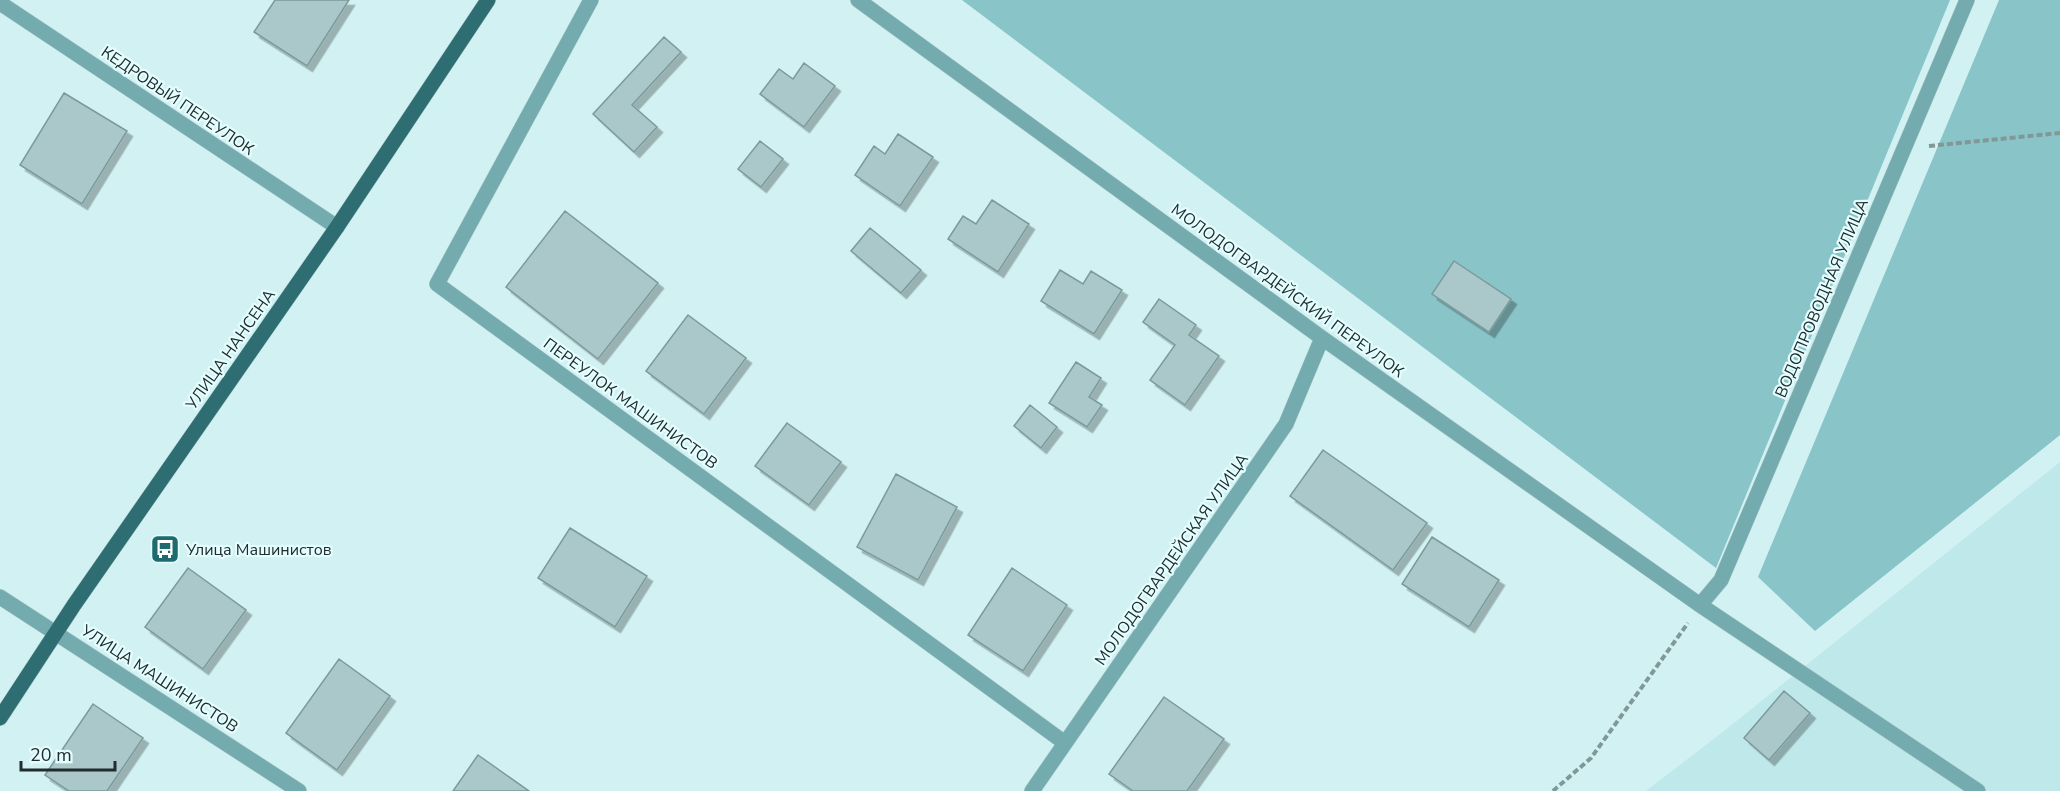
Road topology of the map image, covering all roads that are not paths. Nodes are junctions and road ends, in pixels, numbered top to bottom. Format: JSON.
{"nodes":[{"id":1,"x":488,"y":0,"type":"edge"},
{"id":2,"x":591,"y":0,"type":"edge"},
{"id":3,"x":858,"y":0,"type":"edge"},
{"id":4,"x":1967,"y":0,"type":"edge"},
{"id":5,"x":0,"y":3,"type":"edge"},
{"id":6,"x":337,"y":226,"type":"junction"},
{"id":7,"x":1322,"y":338,"type":"junction"},
{"id":8,"x":0,"y":597,"type":"edge"},
{"id":9,"x":1700,"y":605,"type":"junction"},
{"id":10,"x":57,"y":632,"type":"junction"},
{"id":11,"x":0,"y":718,"type":"edge"},
{"id":12,"x":1065,"y":743,"type":"junction"},
{"id":13,"x":299,"y":791,"type":"edge"},
{"id":14,"x":1032,"y":791,"type":"edge"},
{"id":15,"x":1978,"y":791,"type":"edge"}],
"edges":[{"from":1,"to":6,"type":"main road","name":"УЛИЦА НАНСЕНА"},
{"from":2,"to":12,"type":"street","name":"ПЕРЕУЛОК МАШИНИСТОВ"},
{"from":3,"to":7,"type":"street","name":"МОЛОДОГВАРДЕЙСКИЙ ПЕРЕУЛОК"},
{"from":4,"to":9,"type":"street","name":"ВОДОПРОВОДНАЯ УЛИЦА"},
{"from":5,"to":6,"type":"street","name":"КЕДРОВЫЙ ПЕРЕУЛОК"},
{"from":6,"to":10,"type":"main road","name":"УЛИЦА НАНСЕНА"},
{"from":7,"to":9,"type":"street","name":"МОЛОДОГВАРДЕЙСКИЙ ПЕРЕУЛОК"},
{"from":7,"to":12,"type":"street","name":"МОЛОДОГВАРДЕЙСКАЯ УЛИЦА"},
{"from":8,"to":10,"type":"street","name":"УЛИЦА МАШИНИСТОВ"},
{"from":9,"to":15,"type":"street","name":"МОЛОДОГВАРДЕЙСКИЙ ПЕРЕУЛОК"},
{"from":10,"to":11,"type":"main road","name":"УЛИЦА НАНСЕНА"},
{"from":10,"to":13,"type":"street","name":"УЛИЦА МАШИНИСТОВ"},
{"from":12,"to":14,"type":"street","name":"МОЛОДОГВАРДЕЙСКАЯ УЛИЦА"}]}
